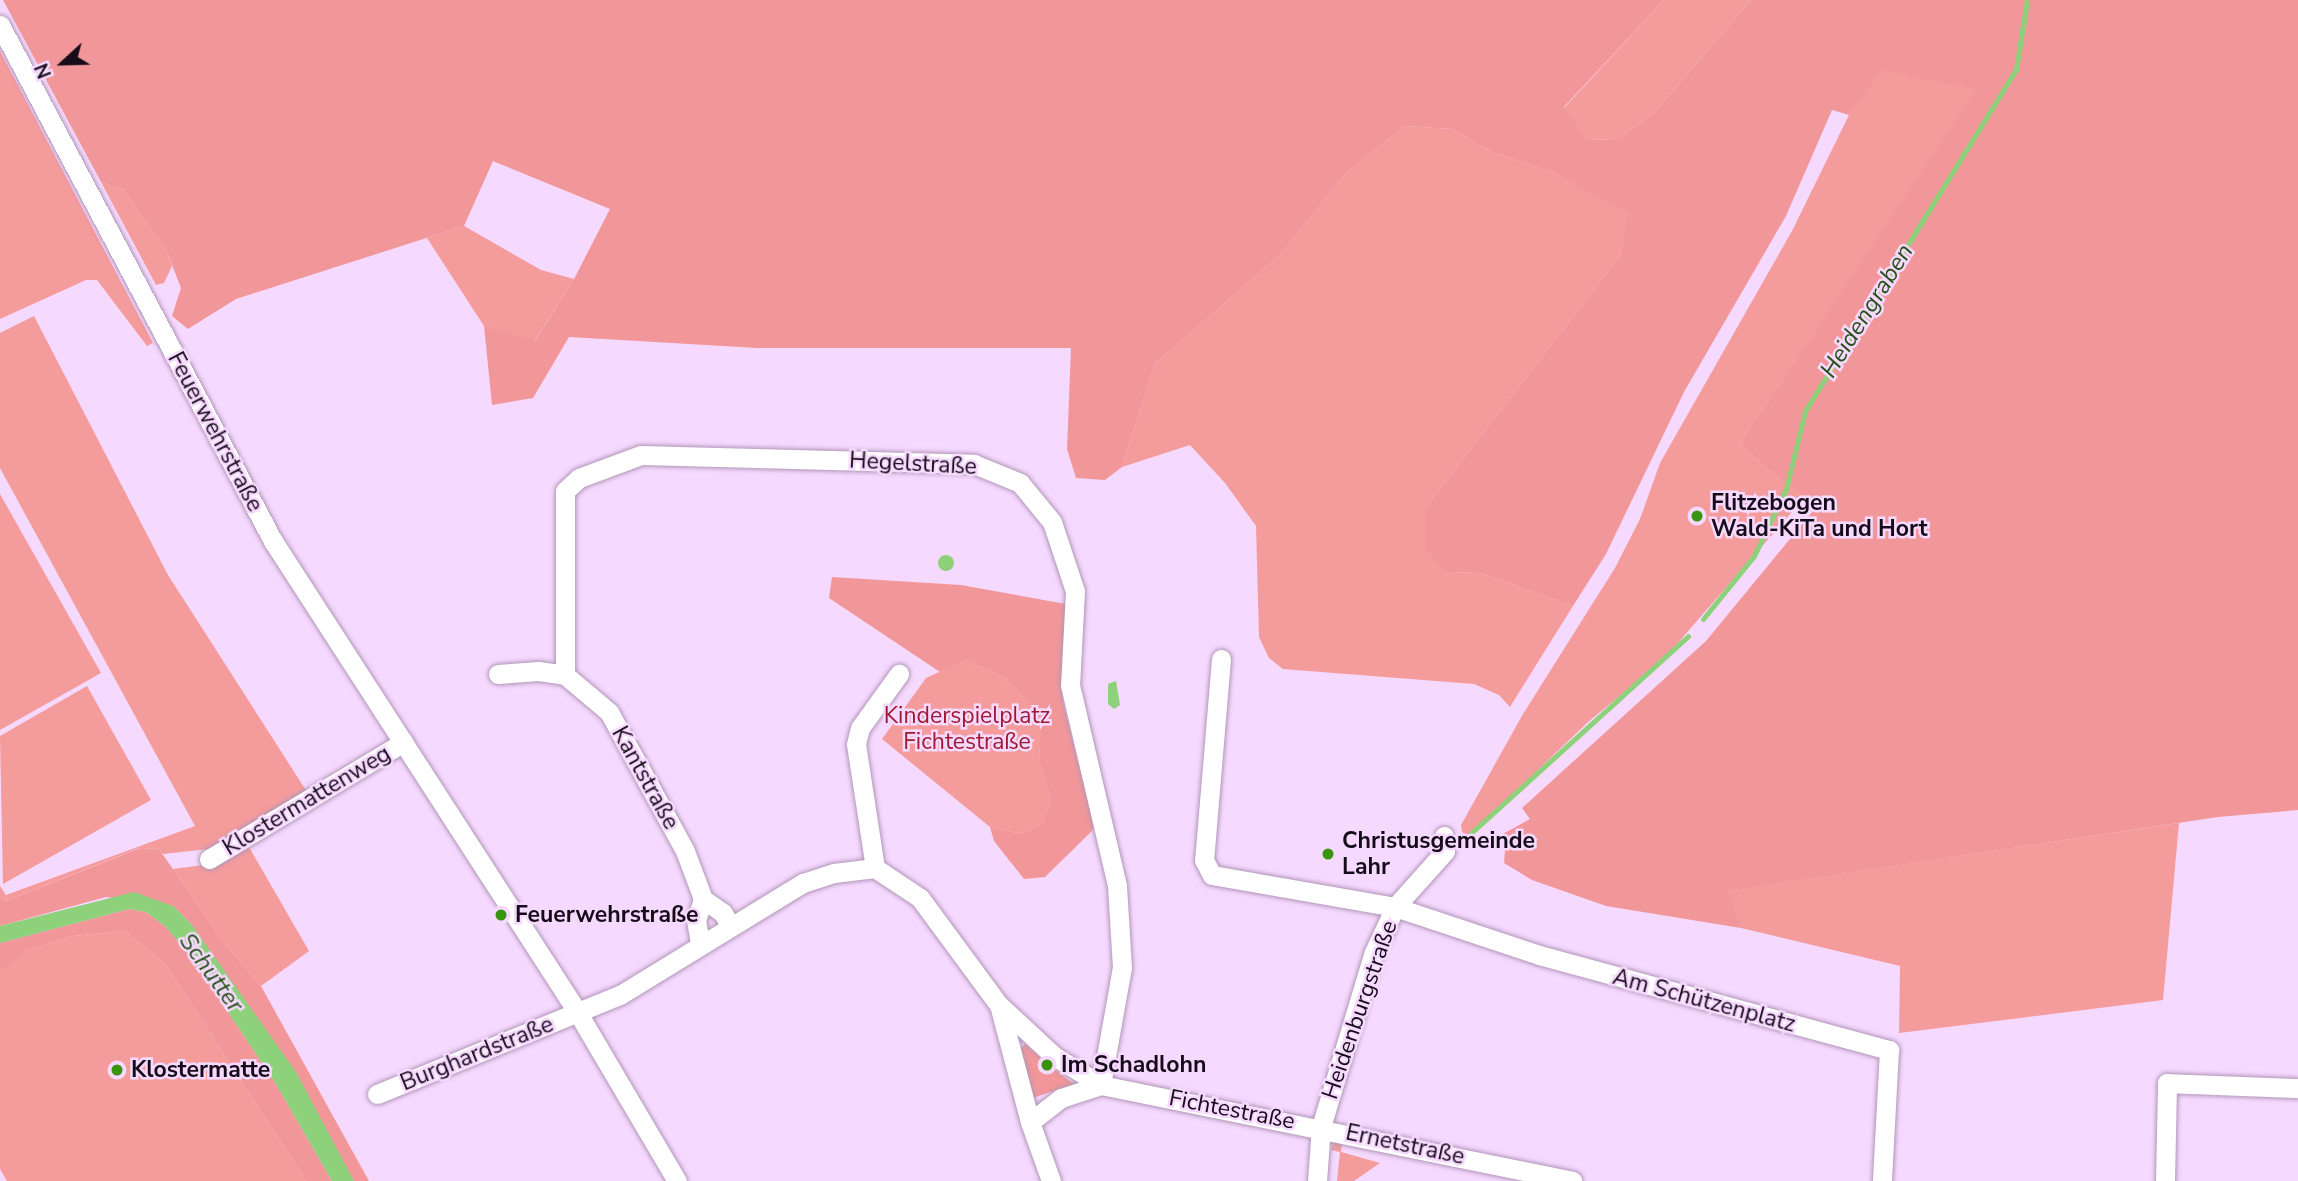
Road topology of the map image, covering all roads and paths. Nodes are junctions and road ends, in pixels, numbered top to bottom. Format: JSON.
{"nodes":[{"id":1,"x":0,"y":25,"type":"edge"},
{"id":2,"x":1221,"y":659,"type":"dead end"},
{"id":3,"x":498,"y":674,"type":"dead end"},
{"id":4,"x":899,"y":674,"type":"dead end"},
{"id":5,"x":565,"y":675,"type":"junction"},
{"id":6,"x":404,"y":742,"type":"junction"},
{"id":7,"x":1444,"y":843,"type":"dead end"},
{"id":8,"x":209,"y":859,"type":"dead end"},
{"id":9,"x":875,"y":868,"type":"junction"},
{"id":10,"x":703,"y":899,"type":"junction"},
{"id":11,"x":1395,"y":907,"type":"junction"},
{"id":12,"x":729,"y":924,"type":"junction"},
{"id":13,"x":700,"y":943,"type":"junction"},
{"id":14,"x":999,"y":1005,"type":"junction"},
{"id":15,"x":578,"y":1013,"type":"junction"},
{"id":16,"x":1101,"y":1085,"type":"junction"},
{"id":17,"x":2298,"y":1088,"type":"edge"},
{"id":18,"x":377,"y":1094,"type":"dead end"},
{"id":19,"x":1030,"y":1122,"type":"junction"},
{"id":20,"x":1321,"y":1127,"type":"junction"},
{"id":21,"x":677,"y":1181,"type":"edge"},
{"id":22,"x":1051,"y":1181,"type":"edge"},
{"id":23,"x":1317,"y":1181,"type":"edge"},
{"id":24,"x":1572,"y":1181,"type":"edge"},
{"id":25,"x":1882,"y":1181,"type":"edge"},
{"id":26,"x":2165,"y":1181,"type":"edge"}],
"edges":[{"from":1,"to":6,"type":"street","name":"Feuerwehrstraße"},
{"from":2,"to":11,"type":"street","name":"Heidenburgstraße"},
{"from":3,"to":5,"type":"street"},
{"from":4,"to":9,"type":"street"},
{"from":5,"to":10,"type":"street","name":"Kantstraße"},
{"from":5,"to":16,"type":"street","name":"Hegelstraße"},
{"from":6,"to":8,"type":"street","name":"Klostermattenweg"},
{"from":6,"to":15,"type":"street","name":"Feuerwehrstraße"},
{"from":7,"to":11,"type":"street"},
{"from":9,"to":12,"type":"street"},
{"from":9,"to":14,"type":"street","name":"Fichtestraße"},
{"from":10,"to":12,"type":"street","name":"Kantstraße"},
{"from":10,"to":13,"type":"street","name":"Kantstraße"},
{"from":11,"to":20,"type":"street","name":"Heidenburgstraße"},
{"from":11,"to":25,"type":"street","name":"Am Schützenplatz"},
{"from":12,"to":13,"type":"street"},
{"from":13,"to":15,"type":"street"},
{"from":14,"to":16,"type":"street","name":"Fichtestraße"},
{"from":14,"to":19,"type":"street","name":"Fichtestraße"},
{"from":15,"to":18,"type":"street","name":"Burghardstraße"},
{"from":15,"to":21,"type":"street","name":"Feuerwehrstraße"},
{"from":16,"to":19,"type":"street","name":"Fichtestraße"},
{"from":16,"to":20,"type":"street","name":"Fichtestraße"},
{"from":17,"to":26,"type":"street"},
{"from":19,"to":22,"type":"street"},
{"from":20,"to":23,"type":"street","name":"Heidenburgstraße"},
{"from":20,"to":24,"type":"street","name":"Ernetstraße"}]}
